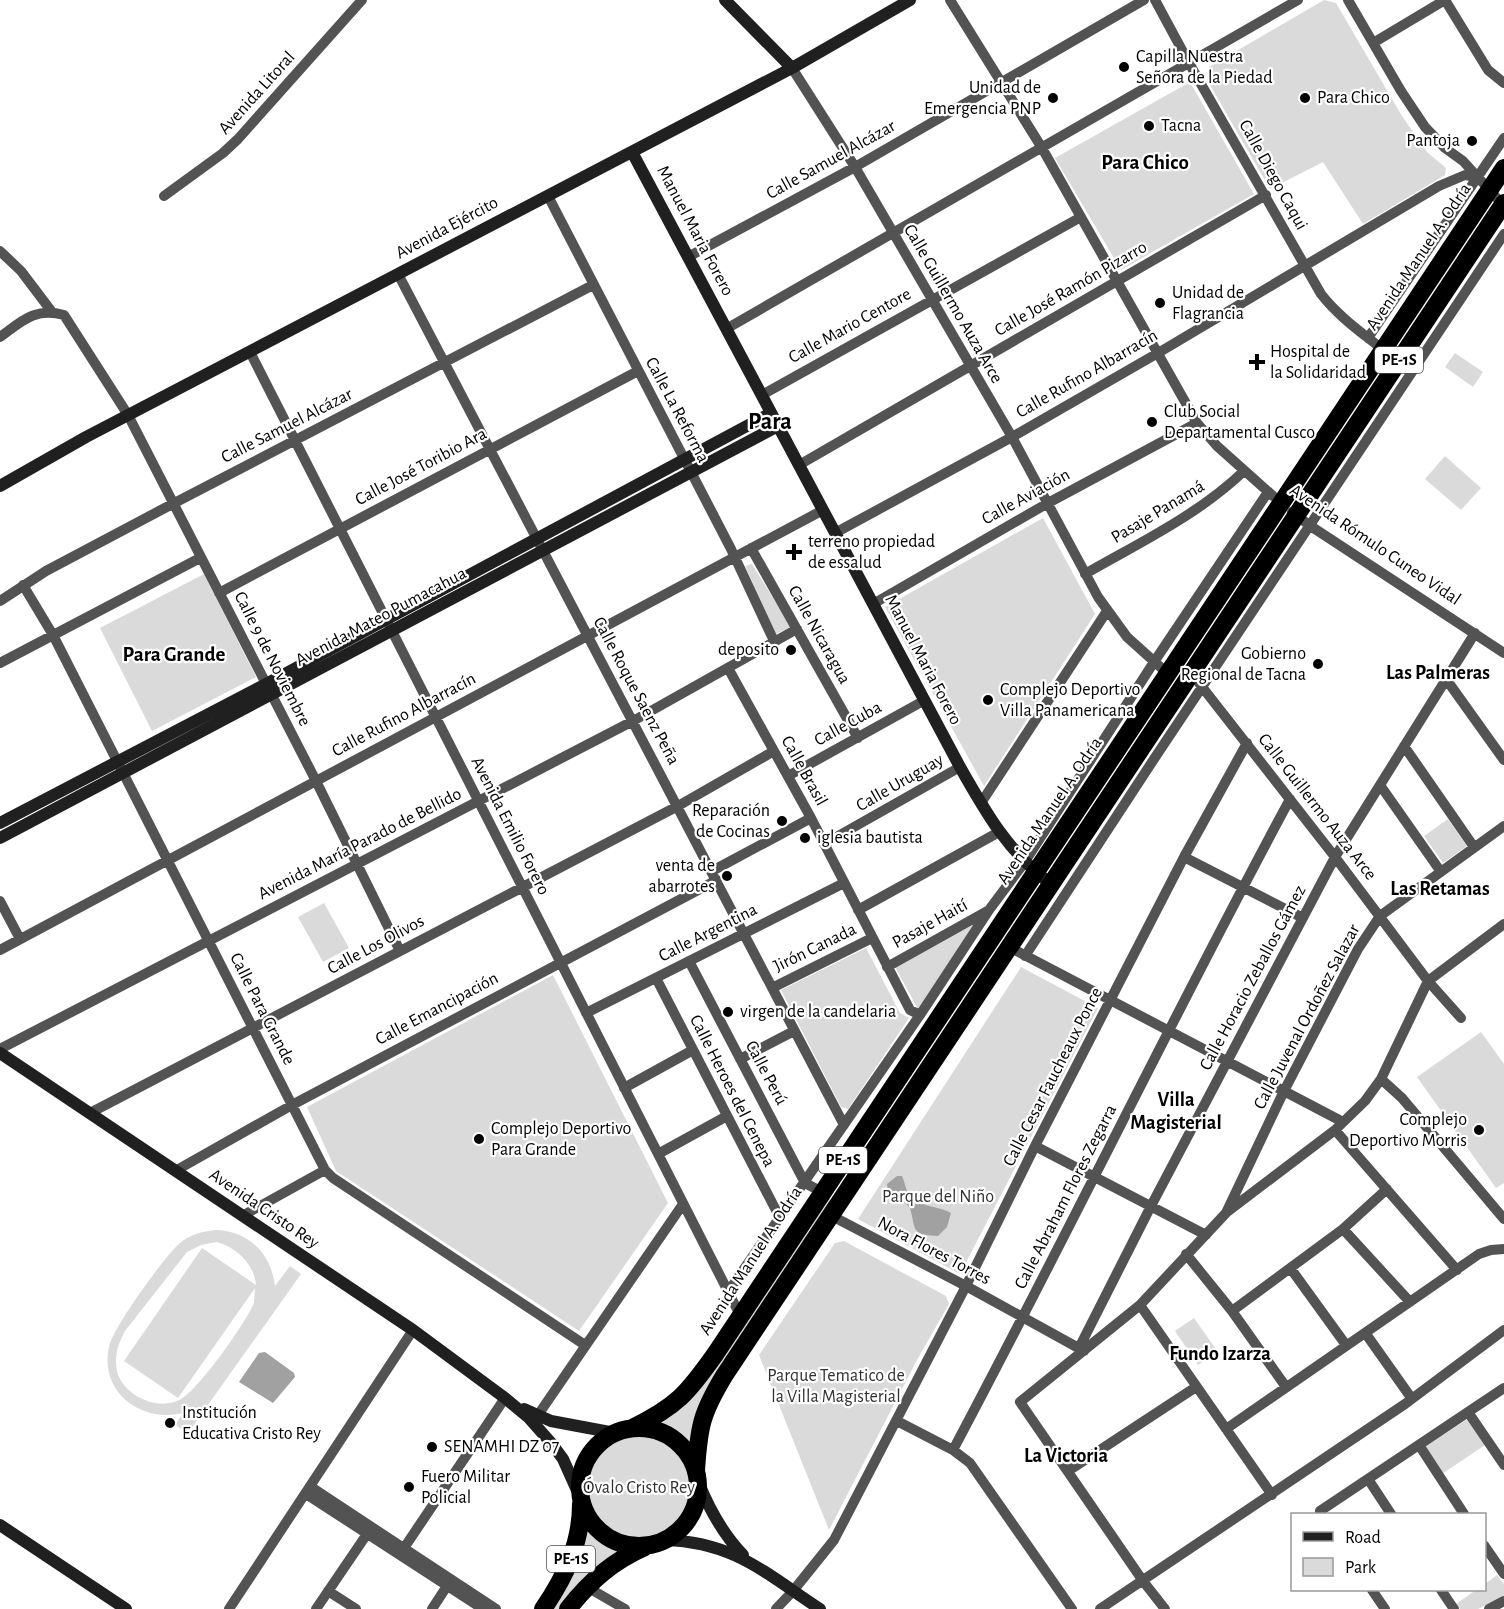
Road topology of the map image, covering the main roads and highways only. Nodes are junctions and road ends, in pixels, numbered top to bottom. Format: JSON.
{"nodes":[{"id":1,"x":1504,"y":168,"type":"edge"},
{"id":2,"x":1504,"y":204,"type":"edge"},
{"id":3,"x":1160,"y":673,"type":"junction"},
{"id":4,"x":1176,"y":696,"type":"junction"},
{"id":5,"x":822,"y":1192,"type":"junction"},
{"id":6,"x":835,"y":1209,"type":"junction"},
{"id":7,"x":623,"y":1431,"type":"junction"},
{"id":8,"x":697,"y":1476,"type":"junction"},
{"id":9,"x":581,"y":1500,"type":"junction"},
{"id":10,"x":657,"y":1543,"type":"junction"},
{"id":11,"x":543,"y":1609,"type":"edge"},
{"id":12,"x":568,"y":1609,"type":"edge"}],
"edges":[{"from":1,"to":3,"type":"highway","name":"Avenida Manuel A. Odría","number":"PE-1S"},
{"from":2,"to":4,"type":"highway","number":"PE-1S"},
{"from":3,"to":4,"type":"highway"},
{"from":3,"to":5,"type":"highway","name":"Avenida Manuel A. Odría","number":"PE-1S"},
{"from":4,"to":6,"type":"highway","number":"PE-1S"},
{"from":5,"to":6,"type":"highway"},
{"from":5,"to":7,"type":"highway","name":"Avenida Manuel A. Odría","number":"PE-1S"},
{"from":6,"to":8,"type":"highway","number":"PE-1S"},
{"from":7,"to":8,"type":"highway"},
{"from":7,"to":9,"type":"highway","number":"PE-1S"},
{"from":8,"to":10,"type":"highway","number":"PE-1S"},
{"from":9,"to":10,"type":"highway","number":"PE-1S"},
{"from":9,"to":11,"type":"highway","number":"PE-1S"},
{"from":10,"to":12,"type":"highway","number":"PE-1S"}]}
